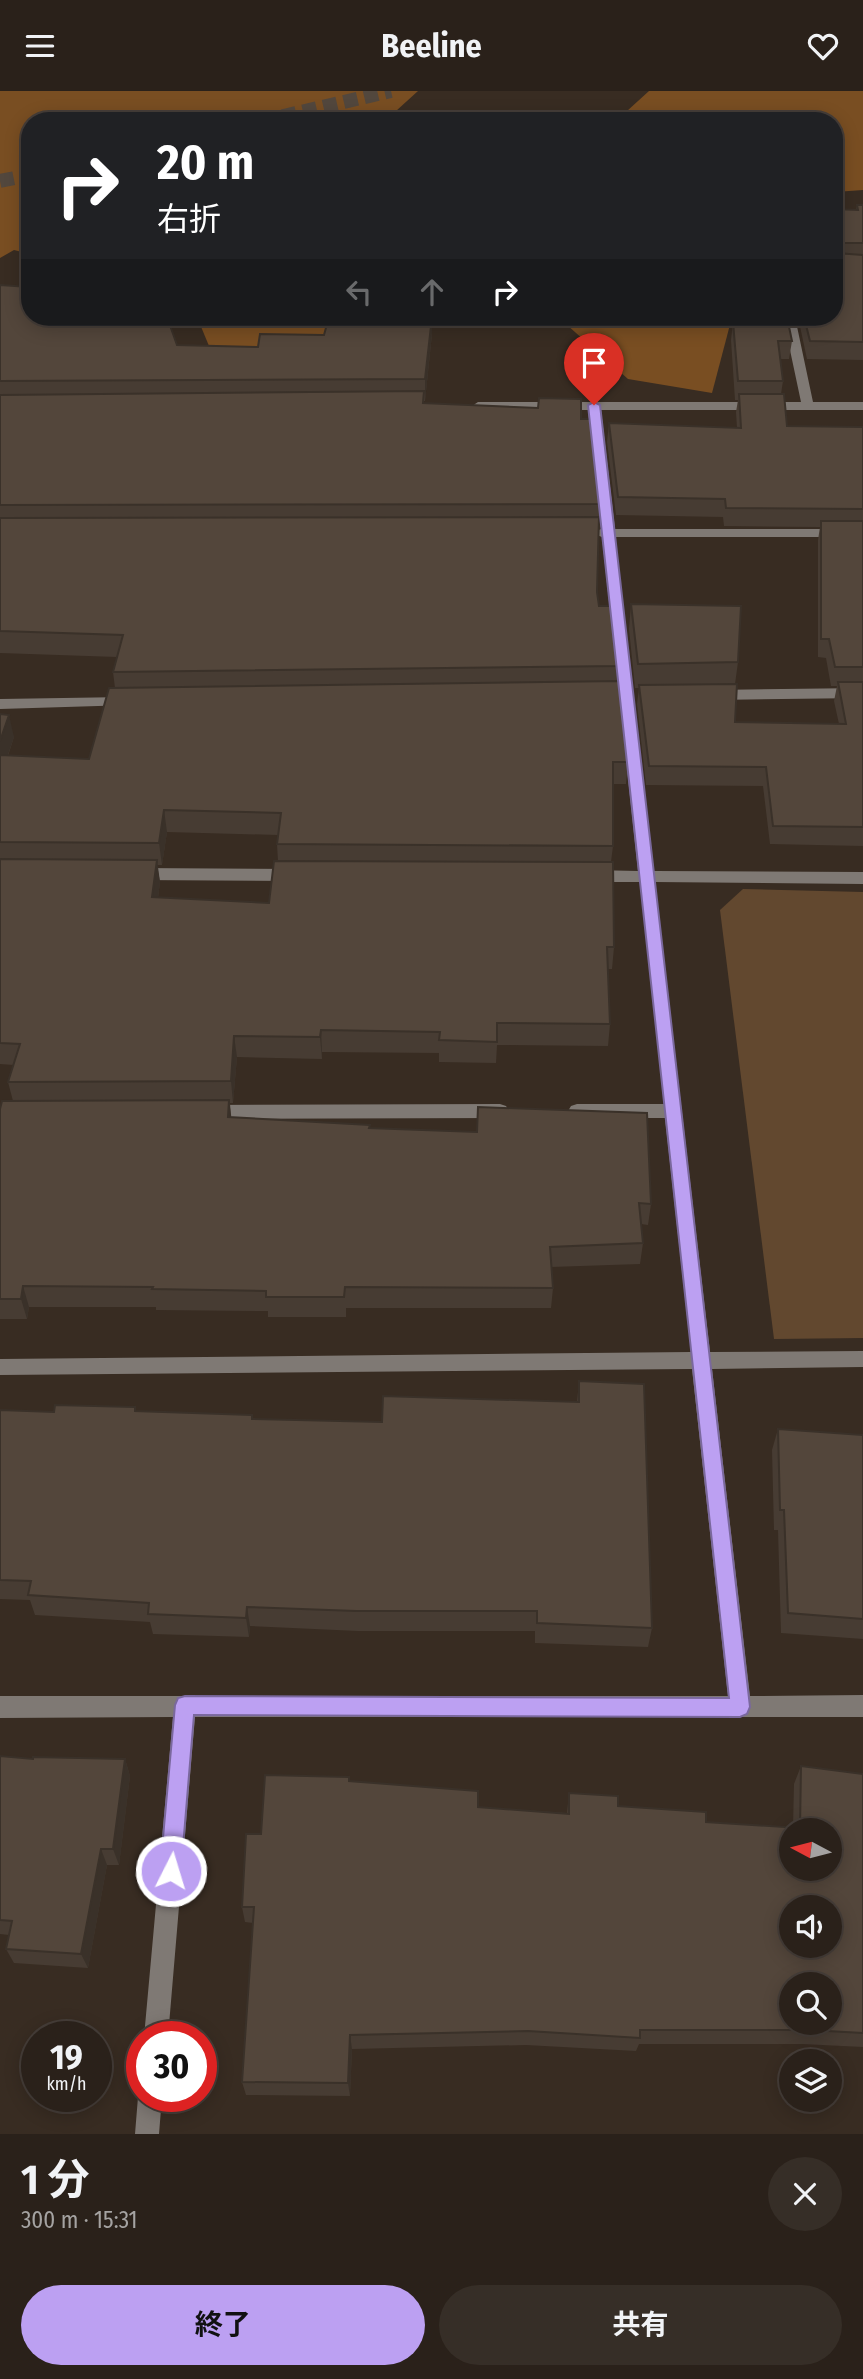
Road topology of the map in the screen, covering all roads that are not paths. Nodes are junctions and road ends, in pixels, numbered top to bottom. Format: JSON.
{"nodes":[{"id":1,"x":791,"y":326,"type":"edge"},
{"id":2,"x":594,"y":405,"type":"junction"},
{"id":3,"x":470,"y":406,"type":"edge"},
{"id":4,"x":808,"y":406,"type":"junction"},
{"id":5,"x":863,"y":406,"type":"edge"},
{"id":6,"x":581,"y":533,"type":"edge"},
{"id":7,"x":609,"y":533,"type":"junction"},
{"id":8,"x":863,"y":533,"type":"edge"},
{"id":9,"x":863,"y":693,"type":"edge"},
{"id":10,"x":696,"y":695,"type":"edge"},
{"id":11,"x":139,"y":702,"type":"edge"},
{"id":12,"x":0,"y":704,"type":"edge"},
{"id":13,"x":124,"y":874,"type":"edge"},
{"id":14,"x":316,"y":875,"type":"edge"},
{"id":15,"x":578,"y":876,"type":"edge"},
{"id":16,"x":646,"y":876,"type":"junction"},
{"id":17,"x":863,"y":878,"type":"edge"},
{"id":18,"x":522,"y":1111,"type":"edge"},
{"id":19,"x":563,"y":1111,"type":"edge"},
{"id":20,"x":673,"y":1111,"type":"junction"},
{"id":21,"x":192,"y":1112,"type":"edge"},
{"id":22,"x":863,"y":1359,"type":"edge"},
{"id":23,"x":701,"y":1360,"type":"junction"},
{"id":24,"x":0,"y":1367,"type":"edge"},
{"id":25,"x":185,"y":1705,"type":"junction"},
{"id":26,"x":863,"y":1706,"type":"edge"},
{"id":27,"x":0,"y":1707,"type":"edge"},
{"id":28,"x":740,"y":1707,"type":"junction"},
{"id":29,"x":157,"y":2021,"type":"edge"},
{"id":30,"x":149,"y":2112,"type":"edge"},
{"id":31,"x":147,"y":2134,"type":"edge"}],
"edges":[{"from":1,"to":4,"type":"street"},
{"from":2,"to":3,"type":"street"},
{"from":2,"to":4,"type":"street"},
{"from":2,"to":7,"type":"street"},
{"from":4,"to":5,"type":"street"},
{"from":6,"to":7,"type":"street"},
{"from":7,"to":8,"type":"street"},
{"from":7,"to":16,"type":"street"},
{"from":9,"to":10,"type":"street"},
{"from":11,"to":12,"type":"street"},
{"from":13,"to":14,"type":"street"},
{"from":15,"to":16,"type":"street"},
{"from":16,"to":17,"type":"street"},
{"from":16,"to":20,"type":"street"},
{"from":18,"to":21,"type":"street"},
{"from":19,"to":20,"type":"street"},
{"from":20,"to":23,"type":"street"},
{"from":22,"to":23,"type":"street"},
{"from":23,"to":24,"type":"street"},
{"from":23,"to":28,"type":"street"},
{"from":25,"to":27,"type":"street"},
{"from":25,"to":28,"type":"street"},
{"from":25,"to":29,"type":"street"},
{"from":26,"to":28,"type":"street"},
{"from":30,"to":31,"type":"street"}]}
